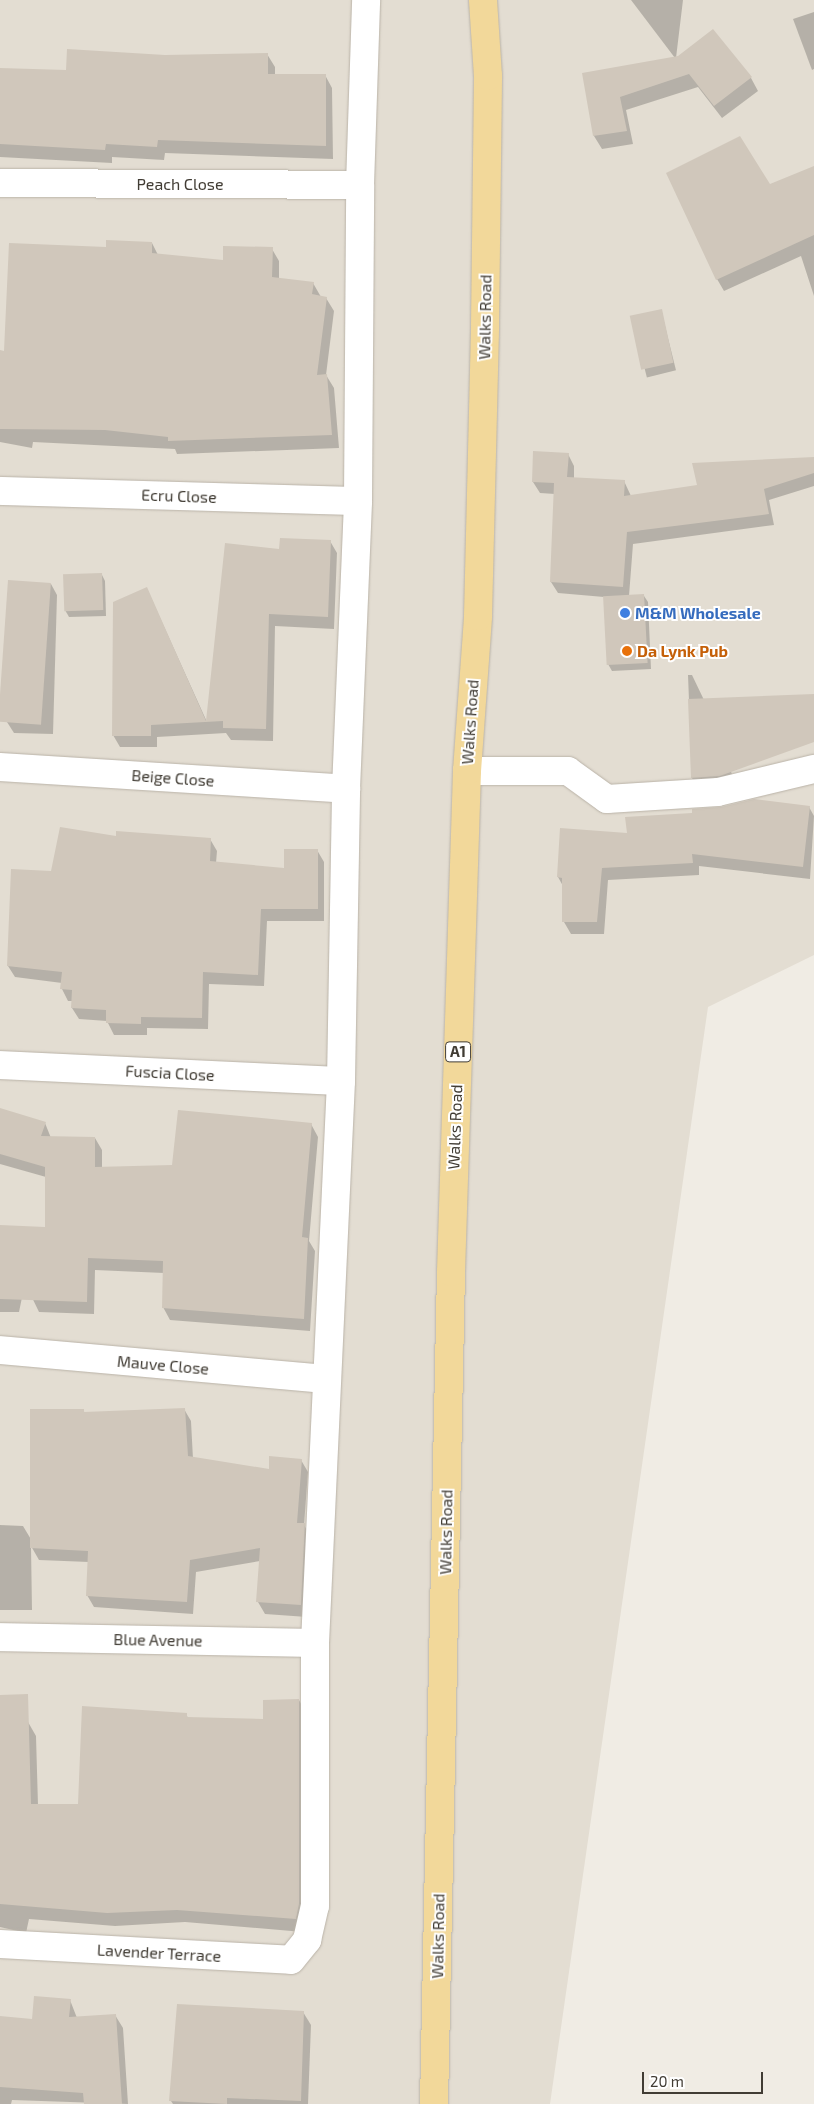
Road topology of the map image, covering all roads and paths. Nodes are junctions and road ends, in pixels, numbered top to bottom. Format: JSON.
{"nodes":[{"id":1,"x":366,"y":0,"type":"edge"},
{"id":2,"x":483,"y":0,"type":"edge"},
{"id":3,"x":0,"y":182,"type":"edge"},
{"id":4,"x":360,"y":186,"type":"junction"},
{"id":5,"x":0,"y":491,"type":"edge"},
{"id":6,"x":358,"y":500,"type":"junction"},
{"id":7,"x":0,"y":767,"type":"edge"},
{"id":8,"x":814,"y":769,"type":"edge"},
{"id":9,"x":467,"y":770,"type":"junction"},
{"id":10,"x":346,"y":789,"type":"junction"},
{"id":11,"x":0,"y":1065,"type":"edge"},
{"id":12,"x":341,"y":1081,"type":"junction"},
{"id":13,"x":0,"y":1350,"type":"edge"},
{"id":14,"x":326,"y":1380,"type":"junction"},
{"id":15,"x":0,"y":1637,"type":"edge"},
{"id":16,"x":315,"y":1643,"type":"junction"},
{"id":17,"x":0,"y":1944,"type":"edge"},
{"id":18,"x":434,"y":2104,"type":"edge"}],
"edges":[{"from":1,"to":4,"type":"street"},
{"from":2,"to":9,"type":"main road","name":"Walks Road","number":"A1"},
{"from":3,"to":4,"type":"street","name":"Peach Close"},
{"from":4,"to":6,"type":"street"},
{"from":5,"to":6,"type":"street","name":"Ecru Close"},
{"from":6,"to":10,"type":"street"},
{"from":7,"to":10,"type":"street","name":"Beige Close"},
{"from":8,"to":9,"type":"street"},
{"from":9,"to":18,"type":"main road","name":"Walks Road","number":"A1"},
{"from":10,"to":12,"type":"street"},
{"from":11,"to":12,"type":"street","name":"Fuscia Close"},
{"from":12,"to":14,"type":"street"},
{"from":13,"to":14,"type":"street","name":"Mauve Close"},
{"from":14,"to":16,"type":"street"},
{"from":15,"to":16,"type":"street","name":"Blue Avenue"},
{"from":16,"to":17,"type":"street","name":"Lavender Terrace"}]}
